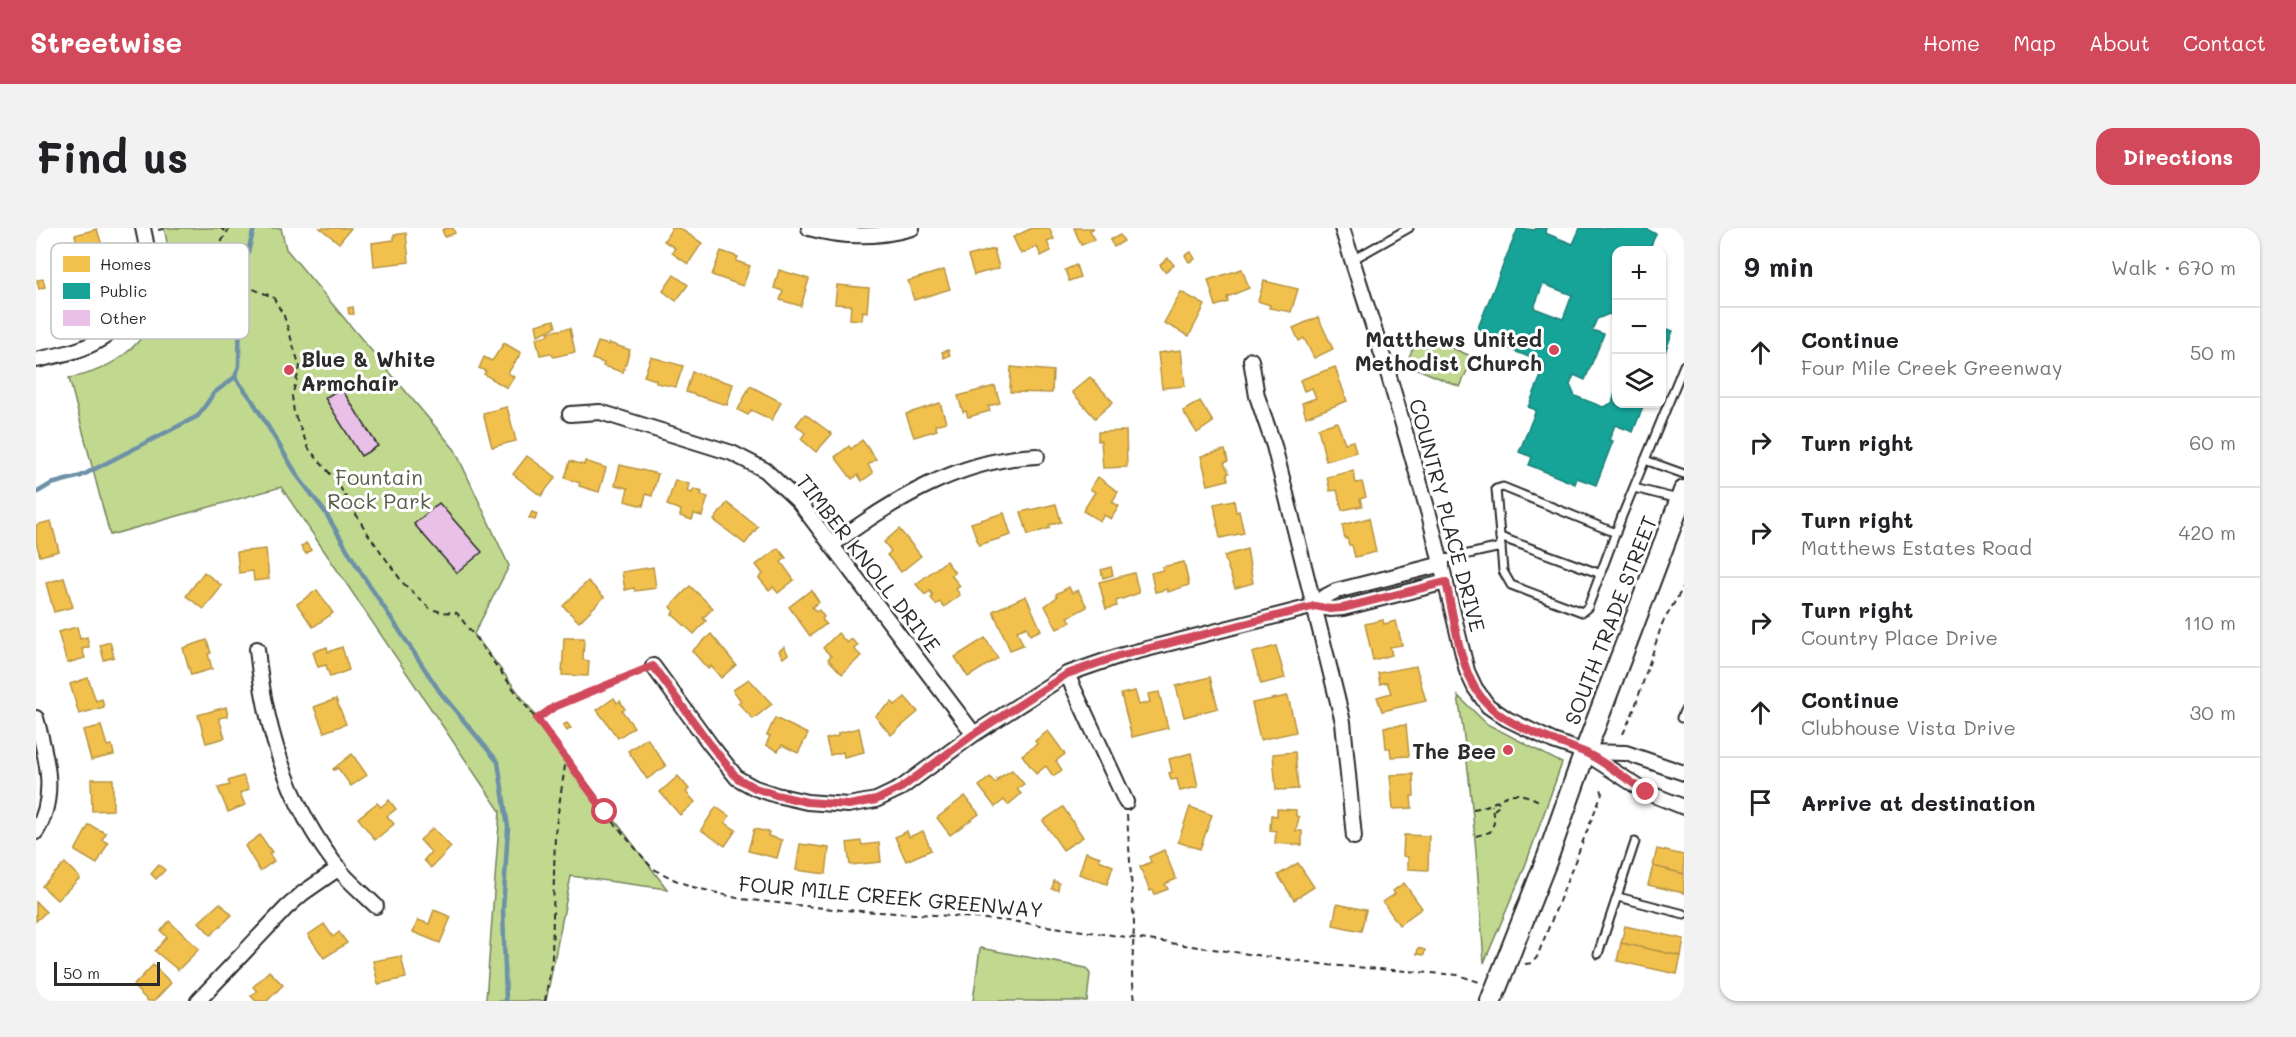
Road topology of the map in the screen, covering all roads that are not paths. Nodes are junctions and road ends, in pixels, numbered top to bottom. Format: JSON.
{"nodes":[{"id":1,"x":143,"y":228,"type":"edge"},
{"id":2,"x":809,"y":228,"type":"edge"},
{"id":3,"x":912,"y":228,"type":"edge"},
{"id":4,"x":1342,"y":228,"type":"edge"},
{"id":5,"x":1408,"y":228,"type":"edge"},
{"id":6,"x":145,"y":243,"type":"edge"},
{"id":7,"x":1352,"y":260,"type":"junction"},
{"id":8,"x":101,"y":339,"type":"edge"},
{"id":9,"x":36,"y":360,"type":"edge"},
{"id":10,"x":1251,"y":360,"type":"dead end"},
{"id":11,"x":1684,"y":365,"type":"edge"},
{"id":12,"x":570,"y":414,"type":"dead end"},
{"id":13,"x":1037,"y":456,"type":"dead end"},
{"id":14,"x":1645,"y":460,"type":"junction"},
{"id":15,"x":1684,"y":474,"type":"edge"},
{"id":16,"x":1634,"y":488,"type":"junction"},
{"id":17,"x":1682,"y":496,"type":"edge"},
{"id":18,"x":1616,"y":533,"type":"junction"},
{"id":19,"x":1500,"y":537,"type":"junction"},
{"id":20,"x":832,"y":545,"type":"junction"},
{"id":21,"x":1501,"y":548,"type":"junction"},
{"id":22,"x":1441,"y":562,"type":"junction"},
{"id":23,"x":1601,"y":574,"type":"junction"},
{"id":24,"x":1446,"y":582,"type":"junction"},
{"id":25,"x":1315,"y":606,"type":"junction"},
{"id":26,"x":257,"y":648,"type":"dead end"},
{"id":27,"x":653,"y":666,"type":"road end"},
{"id":28,"x":1067,"y":674,"type":"junction"},
{"id":29,"x":36,"y":718,"type":"edge"},
{"id":30,"x":974,"y":734,"type":"junction"},
{"id":31,"x":1585,"y":752,"type":"junction"},
{"id":32,"x":1684,"y":774,"type":"edge"},
{"id":33,"x":1126,"y":802,"type":"road end"},
{"id":34,"x":1684,"y":807,"type":"edge"},
{"id":35,"x":36,"y":832,"type":"edge"},
{"id":36,"x":1354,"y":837,"type":"dead end"},
{"id":37,"x":1635,"y":842,"type":"dead end"},
{"id":38,"x":339,"y":868,"type":"junction"},
{"id":39,"x":1618,"y":897,"type":"junction"},
{"id":40,"x":376,"y":906,"type":"dead end"},
{"id":41,"x":1684,"y":914,"type":"edge"},
{"id":42,"x":1598,"y":954,"type":"dead end"},
{"id":43,"x":198,"y":1001,"type":"edge"},
{"id":44,"x":1491,"y":1001,"type":"edge"}],
"edges":[{"from":1,"to":6,"type":"street"},
{"from":2,"to":3,"type":"street"},
{"from":4,"to":7,"type":"street","name":"COUNTRY PLACE DRIVE"},
{"from":5,"to":7,"type":"lane"},
{"from":7,"to":22,"type":"street","name":"COUNTRY PLACE DRIVE"},
{"from":8,"to":9,"type":"street"},
{"from":10,"to":25,"type":"street"},
{"from":11,"to":14,"type":"lane"},
{"from":12,"to":20,"type":"street","name":"TIMBER KNOLL DRIVE"},
{"from":13,"to":20,"type":"street"},
{"from":14,"to":15,"type":"lane"},
{"from":14,"to":16,"type":"lane"},
{"from":16,"to":17,"type":"lane"},
{"from":16,"to":18,"type":"lane"},
{"from":17,"to":31,"type":"main road","name":"SOUTH TRADE STREET"},
{"from":18,"to":19,"type":"lane"},
{"from":18,"to":23,"type":"lane"},
{"from":19,"to":21,"type":"lane"},
{"from":19,"to":23,"type":"lane"},
{"from":20,"to":30,"type":"street","name":"TIMBER KNOLL DRIVE"},
{"from":21,"to":22,"type":"lane"},
{"from":21,"to":23,"type":"lane"},
{"from":22,"to":24,"type":"street","name":"COUNTRY PLACE DRIVE"},
{"from":22,"to":25,"type":"street"},
{"from":24,"to":25,"type":"street"},
{"from":24,"to":31,"type":"street","name":"COUNTRY PLACE DRIVE"},
{"from":25,"to":28,"type":"street"},
{"from":25,"to":36,"type":"street"},
{"from":26,"to":38,"type":"street"},
{"from":27,"to":30,"type":"street"},
{"from":28,"to":30,"type":"street"},
{"from":28,"to":33,"type":"street"},
{"from":29,"to":35,"type":"street"},
{"from":31,"to":32,"type":"street"},
{"from":31,"to":34,"type":"street"},
{"from":31,"to":44,"type":"main road","name":"SOUTH TRADE STREET"},
{"from":37,"to":39,"type":"lane"},
{"from":38,"to":40,"type":"street"},
{"from":38,"to":43,"type":"street"},
{"from":39,"to":41,"type":"lane"},
{"from":39,"to":42,"type":"lane"}]}
